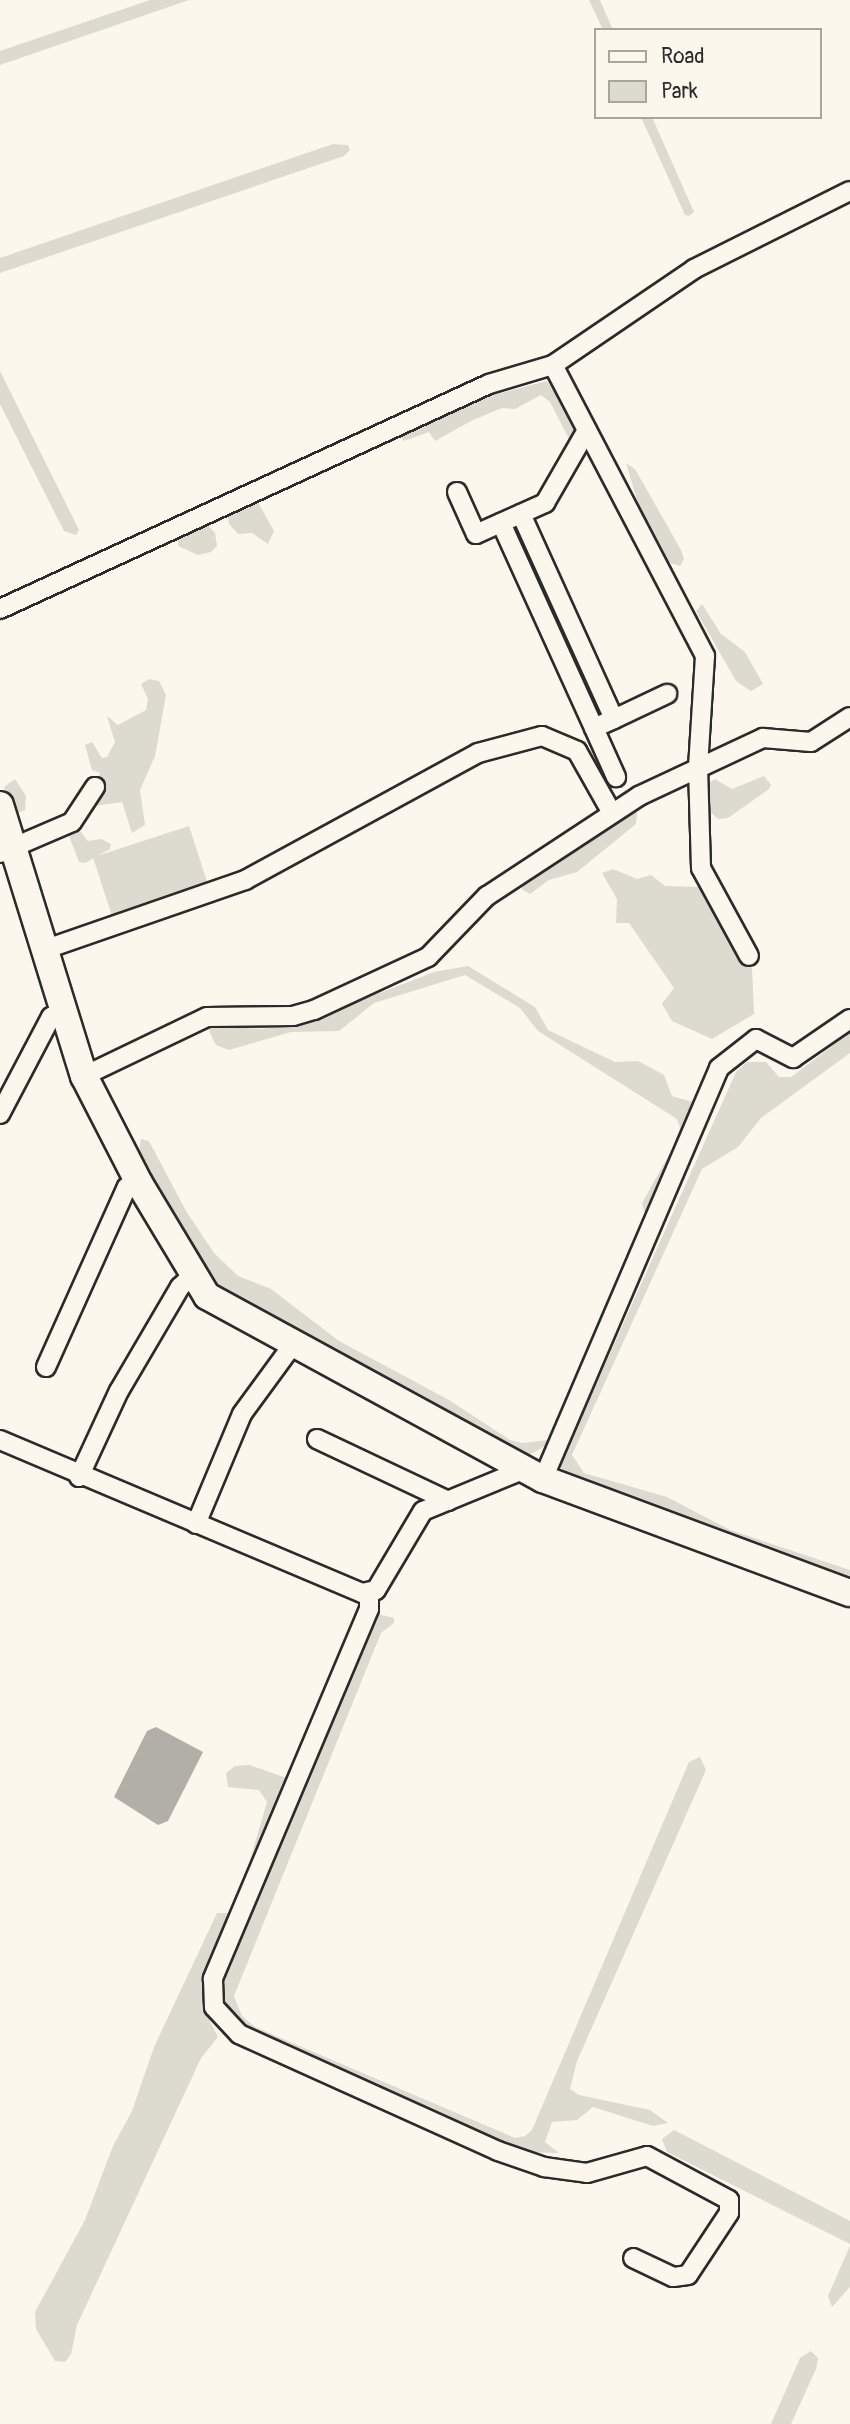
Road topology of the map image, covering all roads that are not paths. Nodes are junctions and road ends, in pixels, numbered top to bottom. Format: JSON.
{"nodes":[{"id":1,"x":850,"y":191,"type":"edge"},
{"id":2,"x":553,"y":365,"type":"junction"},
{"id":3,"x":587,"y":430,"type":"junction"},
{"id":4,"x":457,"y":492,"type":"dead end"},
{"id":5,"x":521,"y":514,"type":"junction"},
{"id":6,"x":501,"y":523,"type":"junction"},
{"id":7,"x":0,"y":609,"type":"edge"},
{"id":8,"x":667,"y":694,"type":"dead end"},
{"id":9,"x":850,"y":717,"type":"edge"},
{"id":10,"x":614,"y":719,"type":"junction"},
{"id":11,"x":594,"y":728,"type":"junction"},
{"id":12,"x":698,"y":767,"type":"junction"},
{"id":13,"x":616,"y":777,"type":"dead end"},
{"id":14,"x":95,"y":787,"type":"dead end"},
{"id":15,"x":0,"y":805,"type":"edge"},
{"id":16,"x":612,"y":813,"type":"junction"},
{"id":17,"x":5,"y":849,"type":"edge"},
{"id":18,"x":44,"y":942,"type":"junction"},
{"id":19,"x":749,"y":956,"type":"dead end"},
{"id":20,"x":65,"y":1011,"type":"junction"},
{"id":21,"x":850,"y":1018,"type":"edge"},
{"id":22,"x":84,"y":1076,"type":"junction"},
{"id":23,"x":0,"y":1114,"type":"edge"},
{"id":24,"x":138,"y":1180,"type":"junction"},
{"id":25,"x":194,"y":1274,"type":"junction"},
{"id":26,"x":294,"y":1343,"type":"junction"},
{"id":27,"x":46,"y":1367,"type":"dead end"},
{"id":28,"x":317,"y":1439,"type":"dead end"},
{"id":29,"x":0,"y":1440,"type":"edge"},
{"id":30,"x":533,"y":1474,"type":"junction"},
{"id":31,"x":79,"y":1477,"type":"junction"},
{"id":32,"x":441,"y":1498,"type":"junction"},
{"id":33,"x":196,"y":1524,"type":"junction"},
{"id":34,"x":850,"y":1592,"type":"edge"},
{"id":35,"x":369,"y":1594,"type":"junction"},
{"id":36,"x":633,"y":2258,"type":"dead end"}],
"edges":[{"from":1,"to":2,"type":"street"},
{"from":2,"to":3,"type":"street"},
{"from":2,"to":7,"type":"street"},
{"from":3,"to":5,"type":"street"},
{"from":3,"to":12,"type":"street"},
{"from":4,"to":6,"type":"street"},
{"from":5,"to":6,"type":"street"},
{"from":5,"to":10,"type":"street"},
{"from":6,"to":11,"type":"street"},
{"from":8,"to":10,"type":"street"},
{"from":9,"to":12,"type":"street"},
{"from":10,"to":11,"type":"street"},
{"from":11,"to":13,"type":"street"},
{"from":12,"to":16,"type":"street"},
{"from":12,"to":19,"type":"street"},
{"from":14,"to":17,"type":"street"},
{"from":15,"to":17,"type":"street"},
{"from":16,"to":18,"type":"street"},
{"from":16,"to":22,"type":"street"},
{"from":17,"to":18,"type":"street"},
{"from":18,"to":20,"type":"street"},
{"from":20,"to":22,"type":"street"},
{"from":20,"to":23,"type":"street"},
{"from":21,"to":30,"type":"street"},
{"from":22,"to":24,"type":"street"},
{"from":24,"to":25,"type":"street"},
{"from":24,"to":27,"type":"street"},
{"from":25,"to":26,"type":"street"},
{"from":25,"to":31,"type":"street"},
{"from":26,"to":30,"type":"street"},
{"from":26,"to":33,"type":"street"},
{"from":28,"to":32,"type":"street"},
{"from":29,"to":31,"type":"street"},
{"from":30,"to":32,"type":"street"},
{"from":30,"to":34,"type":"street"},
{"from":31,"to":33,"type":"street"},
{"from":32,"to":35,"type":"street"},
{"from":33,"to":35,"type":"street"},
{"from":35,"to":36,"type":"street"}]}
